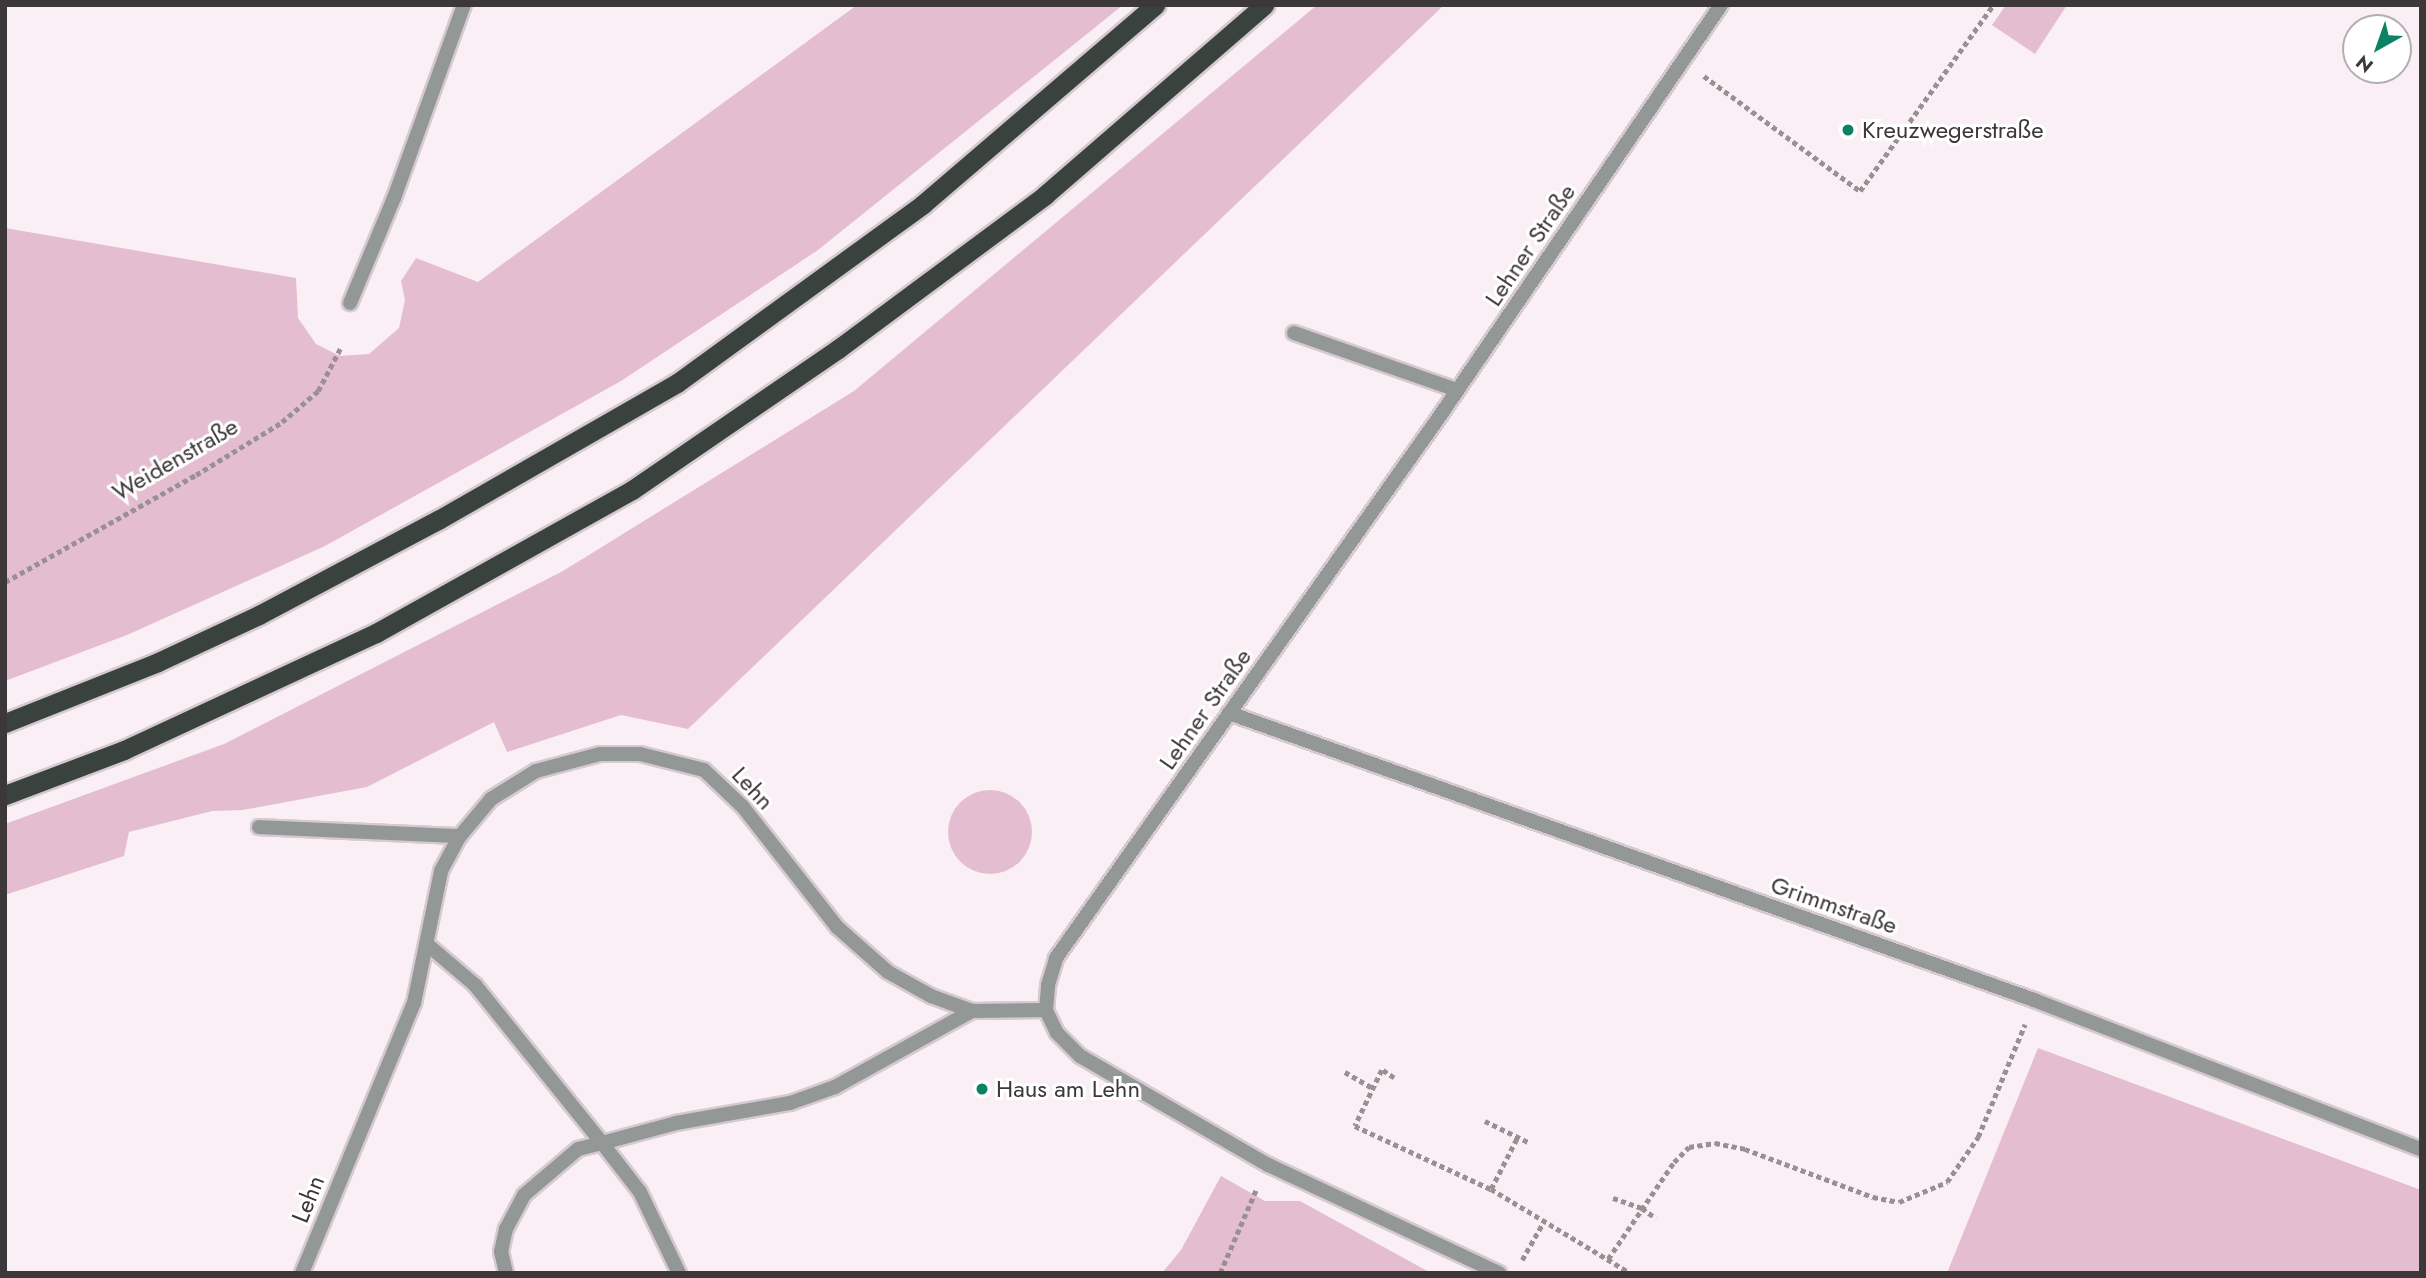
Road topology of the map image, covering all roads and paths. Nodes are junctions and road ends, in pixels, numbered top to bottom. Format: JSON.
{"nodes":[{"id":1,"x":464,"y":5,"type":"edge"},
{"id":2,"x":1155,"y":5,"type":"edge"},
{"id":3,"x":1264,"y":5,"type":"edge"},
{"id":4,"x":1721,"y":5,"type":"edge"},
{"id":5,"x":1993,"y":5,"type":"edge"},
{"id":6,"x":1683,"y":61,"type":"junction"},
{"id":7,"x":350,"y":303,"type":"dead end"},
{"id":8,"x":1294,"y":333,"type":"dead end"},
{"id":9,"x":341,"y":346,"type":"dead end"},
{"id":10,"x":1457,"y":390,"type":"junction"},
{"id":11,"x":5,"y":582,"type":"edge"},
{"id":12,"x":1229,"y":713,"type":"junction"},
{"id":13,"x":5,"y":723,"type":"edge"},
{"id":14,"x":5,"y":795,"type":"edge"},
{"id":15,"x":259,"y":827,"type":"dead end"},
{"id":16,"x":460,"y":836,"type":"junction"},
{"id":17,"x":428,"y":945,"type":"junction"},
{"id":18,"x":2034,"y":1000,"type":"junction"},
{"id":19,"x":1046,"y":1010,"type":"junction"},
{"id":20,"x":972,"y":1011,"type":"junction"},
{"id":21,"x":1345,"y":1072,"type":"dead end"},
{"id":22,"x":1394,"y":1077,"type":"dead end"},
{"id":23,"x":1373,"y":1088,"type":"junction"},
{"id":24,"x":1486,"y":1121,"type":"dead end"},
{"id":25,"x":1518,"y":1136,"type":"junction"},
{"id":26,"x":1528,"y":1142,"type":"dead end"},
{"id":27,"x":603,"y":1143,"type":"junction"},
{"id":28,"x":2421,"y":1149,"type":"edge"},
{"id":29,"x":1268,"y":1165,"type":"junction"},
{"id":30,"x":1491,"y":1189,"type":"junction"},
{"id":31,"x":1613,"y":1198,"type":"dead end"},
{"id":32,"x":1642,"y":1208,"type":"junction"},
{"id":33,"x":1656,"y":1218,"type":"dead end"},
{"id":34,"x":1544,"y":1221,"type":"junction"},
{"id":35,"x":1608,"y":1259,"type":"junction"},
{"id":36,"x":1520,"y":1264,"type":"dead end"},
{"id":37,"x":302,"y":1273,"type":"edge"},
{"id":38,"x":506,"y":1273,"type":"edge"},
{"id":39,"x":679,"y":1273,"type":"edge"},
{"id":40,"x":1220,"y":1273,"type":"edge"},
{"id":41,"x":1499,"y":1273,"type":"edge"},
{"id":42,"x":1630,"y":1273,"type":"edge"}],
"edges":[{"from":1,"to":7,"type":"street"},
{"from":2,"to":13,"type":"highway"},
{"from":3,"to":14,"type":"highway"},
{"from":4,"to":6,"type":"street","name":"Lehner Straße"},
{"from":5,"to":6,"type":"path"},
{"from":6,"to":10,"type":"street","name":"Lehner Straße"},
{"from":8,"to":10,"type":"street"},
{"from":9,"to":11,"type":"path","name":"Weidenstraße"},
{"from":10,"to":12,"type":"street","name":"Lehner Straße"},
{"from":12,"to":18,"type":"street","name":"Grimmstraße"},
{"from":12,"to":19,"type":"street","name":"Lehner Straße"},
{"from":15,"to":16,"type":"street"},
{"from":16,"to":17,"type":"street","name":"Lehn"},
{"from":16,"to":20,"type":"street","name":"Lehn"},
{"from":17,"to":27,"type":"street"},
{"from":17,"to":37,"type":"street","name":"Lehn"},
{"from":18,"to":28,"type":"street","name":"Grimmstraße"},
{"from":18,"to":32,"type":"path"},
{"from":19,"to":20,"type":"street","name":"Lehn"},
{"from":19,"to":29,"type":"street"},
{"from":20,"to":27,"type":"street","name":"Lehn"},
{"from":21,"to":23,"type":"path"},
{"from":22,"to":23,"type":"path"},
{"from":23,"to":30,"type":"path"},
{"from":24,"to":25,"type":"path"},
{"from":25,"to":26,"type":"path"},
{"from":25,"to":30,"type":"path"},
{"from":27,"to":38,"type":"street","name":"Lehn"},
{"from":27,"to":39,"type":"street"},
{"from":29,"to":40,"type":"path"},
{"from":29,"to":41,"type":"street"},
{"from":30,"to":34,"type":"path"},
{"from":31,"to":32,"type":"path"},
{"from":32,"to":33,"type":"path"},
{"from":32,"to":35,"type":"path"},
{"from":34,"to":35,"type":"path"},
{"from":34,"to":36,"type":"path"},
{"from":35,"to":42,"type":"path"}]}
